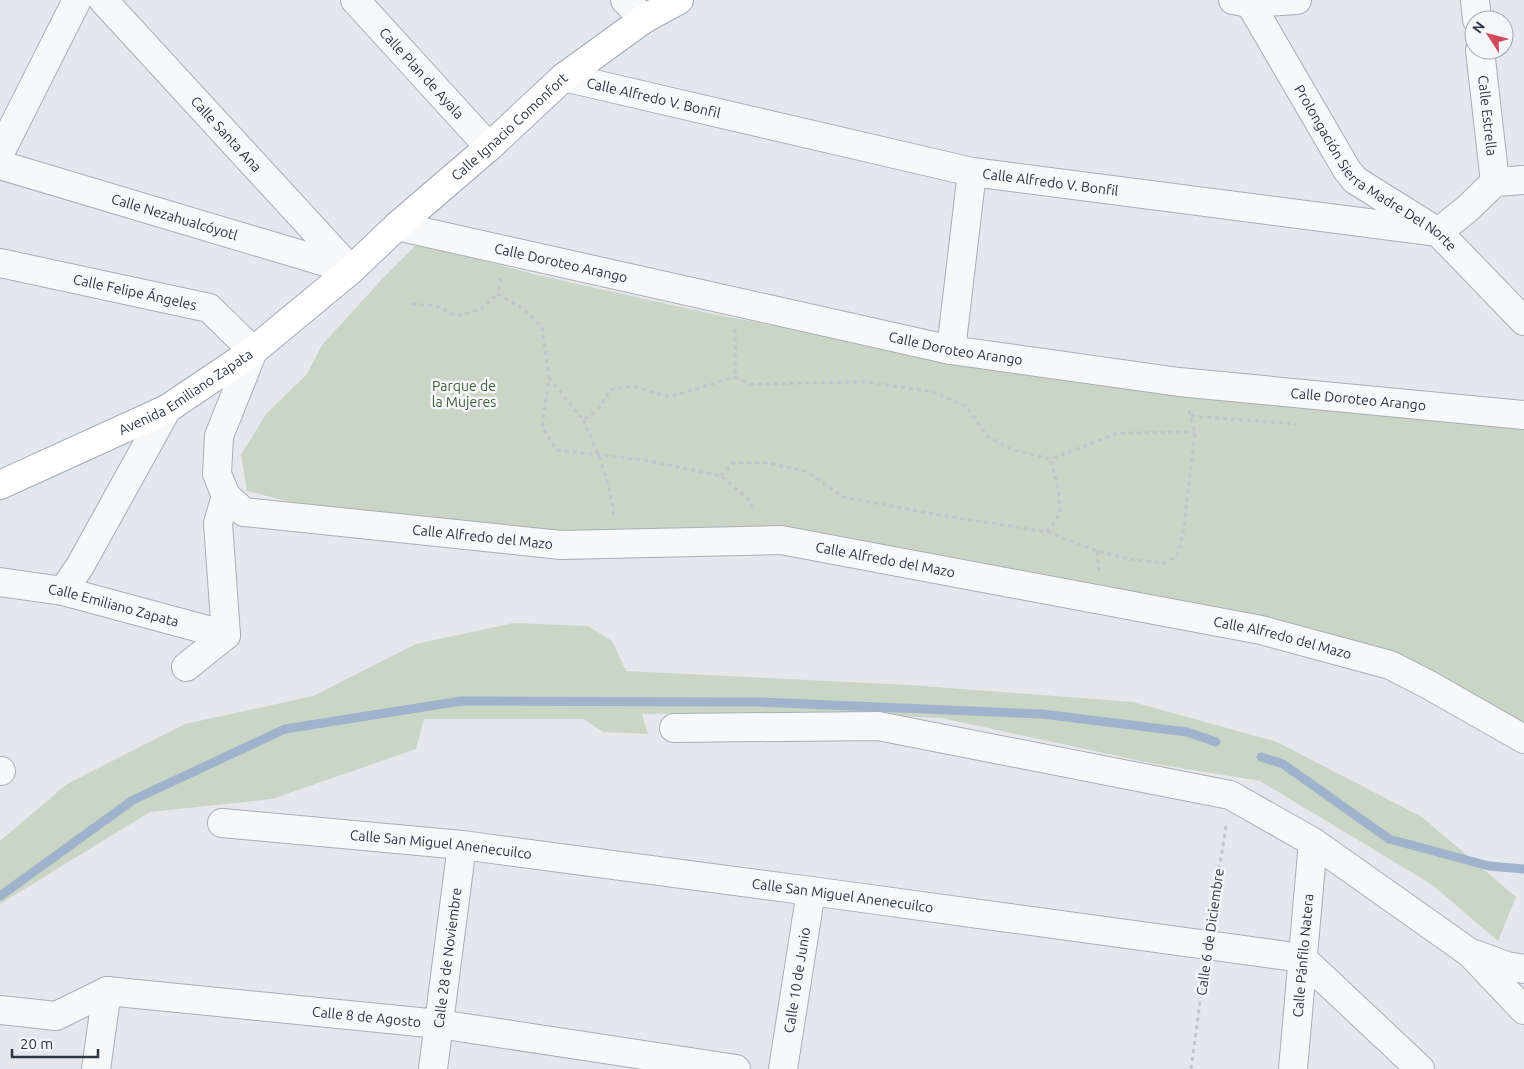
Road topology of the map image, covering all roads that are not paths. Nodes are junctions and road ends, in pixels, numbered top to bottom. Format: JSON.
{"nodes":[{"id":1,"x":77,"y":0,"type":"edge"},
{"id":2,"x":103,"y":0,"type":"edge"},
{"id":3,"x":355,"y":0,"type":"edge"},
{"id":4,"x":625,"y":0,"type":"edge"},
{"id":5,"x":679,"y":0,"type":"edge"},
{"id":6,"x":1297,"y":0,"type":"edge"},
{"id":7,"x":1243,"y":1,"type":"edge"},
{"id":8,"x":644,"y":20,"type":"junction"},
{"id":9,"x":1481,"y":60,"type":"edge"},
{"id":10,"x":564,"y":77,"type":"junction"},
{"id":11,"x":489,"y":147,"type":"junction"},
{"id":12,"x":0,"y":153,"type":"edge"},
{"id":13,"x":0,"y":165,"type":"edge"},
{"id":14,"x":972,"y":172,"type":"junction"},
{"id":15,"x":1524,"y":180,"type":"edge"},
{"id":16,"x":1495,"y":182,"type":"junction"},
{"id":17,"x":396,"y":226,"type":"junction"},
{"id":18,"x":1438,"y":232,"type":"junction"},
{"id":19,"x":0,"y":263,"type":"edge"},
{"id":20,"x":351,"y":270,"type":"junction"},
{"id":21,"x":1524,"y":321,"type":"edge"},
{"id":22,"x":951,"y":350,"type":"junction"},
{"id":23,"x":253,"y":351,"type":"junction"},
{"id":24,"x":167,"y":410,"type":"junction"},
{"id":25,"x":1524,"y":415,"type":"edge"},
{"id":26,"x":0,"y":485,"type":"edge"},
{"id":27,"x":226,"y":496,"type":"junction"},
{"id":28,"x":0,"y":582,"type":"edge"},
{"id":29,"x":63,"y":591,"type":"junction"},
{"id":30,"x":226,"y":635,"type":"junction"},
{"id":31,"x":186,"y":667,"type":"dead end"},
{"id":32,"x":674,"y":728,"type":"dead end"},
{"id":33,"x":1524,"y":739,"type":"edge"},
{"id":34,"x":222,"y":823,"type":"dead end"},
{"id":35,"x":1313,"y":842,"type":"junction"},
{"id":36,"x":462,"y":845,"type":"junction"},
{"id":37,"x":811,"y":891,"type":"junction"},
{"id":38,"x":1470,"y":953,"type":"junction"},
{"id":39,"x":1302,"y":958,"type":"junction"},
{"id":40,"x":1524,"y":969,"type":"edge"},
{"id":41,"x":107,"y":991,"type":"junction"},
{"id":42,"x":0,"y":1010,"type":"edge"},
{"id":43,"x":1524,"y":1010,"type":"edge"},
{"id":44,"x":439,"y":1024,"type":"junction"},
{"id":45,"x":96,"y":1069,"type":"edge"},
{"id":46,"x":433,"y":1069,"type":"edge"},
{"id":47,"x":736,"y":1069,"type":"edge"},
{"id":48,"x":783,"y":1069,"type":"edge"},
{"id":49,"x":1293,"y":1069,"type":"edge"},
{"id":50,"x":1420,"y":1069,"type":"edge"}],
"edges":[{"from":1,"to":12,"type":"street"},
{"from":2,"to":20,"type":"street","name":"Calle Santa Ana"},
{"from":3,"to":11,"type":"street","name":"Calle Plan de Ayala"},
{"from":4,"to":8,"type":"street"},
{"from":5,"to":8,"type":"main road","name":"Calle Ignacio Comonfort"},
{"from":6,"to":7,"type":"street"},
{"from":7,"to":18,"type":"street","name":"Prolongación Sierra Madre Del Norte"},
{"from":8,"to":10,"type":"main road","name":"Calle Ignacio Comonfort"},
{"from":9,"to":16,"type":"street","name":"Calle Estrella"},
{"from":10,"to":11,"type":"main road","name":"Calle Ignacio Comonfort"},
{"from":10,"to":14,"type":"street","name":"Calle Alfredo V. Bonfil"},
{"from":11,"to":17,"type":"main road","name":"Calle Ignacio Comonfort"},
{"from":13,"to":20,"type":"street","name":"Calle Nezahualcóyotl"},
{"from":14,"to":18,"type":"street","name":"Calle Alfredo V. Bonfil"},
{"from":14,"to":22,"type":"street"},
{"from":15,"to":16,"type":"street"},
{"from":16,"to":18,"type":"street"},
{"from":17,"to":20,"type":"main road","name":"Calle Ignacio Comonfort"},
{"from":17,"to":22,"type":"street","name":"Calle Doroteo Arango"},
{"from":18,"to":21,"type":"street","name":"Prolongación Sierra Madre Del Norte"},
{"from":19,"to":23,"type":"street","name":"Calle Felipe Ángeles"},
{"from":20,"to":23,"type":"main road","name":"Avenida Emiliano Zapata"},
{"from":22,"to":25,"type":"street","name":"Calle Doroteo Arango"},
{"from":23,"to":24,"type":"main road","name":"Avenida Emiliano Zapata"},
{"from":23,"to":27,"type":"street"},
{"from":24,"to":26,"type":"main road","name":"Avenida Emiliano Zapata"},
{"from":24,"to":29,"type":"street"},
{"from":27,"to":30,"type":"street"},
{"from":27,"to":33,"type":"street","name":"Calle Alfredo del Mazo"},
{"from":28,"to":29,"type":"street","name":"Calle Emiliano Zapata"},
{"from":29,"to":30,"type":"street","name":"Calle Emiliano Zapata"},
{"from":30,"to":31,"type":"street"},
{"from":32,"to":35,"type":"street"},
{"from":34,"to":36,"type":"street","name":"Calle San Miguel Anenecuilco"},
{"from":35,"to":38,"type":"street"},
{"from":35,"to":39,"type":"street","name":"Calle Pánfilo Natera"},
{"from":36,"to":37,"type":"street","name":"Calle San Miguel Anenecuilco"},
{"from":36,"to":44,"type":"street","name":"Calle 28 de Noviembre"},
{"from":37,"to":39,"type":"street","name":"Calle San Miguel Anenecuilco"},
{"from":37,"to":48,"type":"street","name":"Calle 10 de Junio"},
{"from":38,"to":40,"type":"street"},
{"from":38,"to":43,"type":"street"},
{"from":39,"to":49,"type":"street","name":"Calle Pánfilo Natera"},
{"from":39,"to":50,"type":"street"},
{"from":41,"to":42,"type":"street"},
{"from":41,"to":44,"type":"street","name":"Calle 8 de Agosto"},
{"from":41,"to":45,"type":"street"},
{"from":44,"to":46,"type":"street","name":"Calle 28 de Noviembre"},
{"from":44,"to":47,"type":"street","name":"Calle 8 de Agosto"}]}
